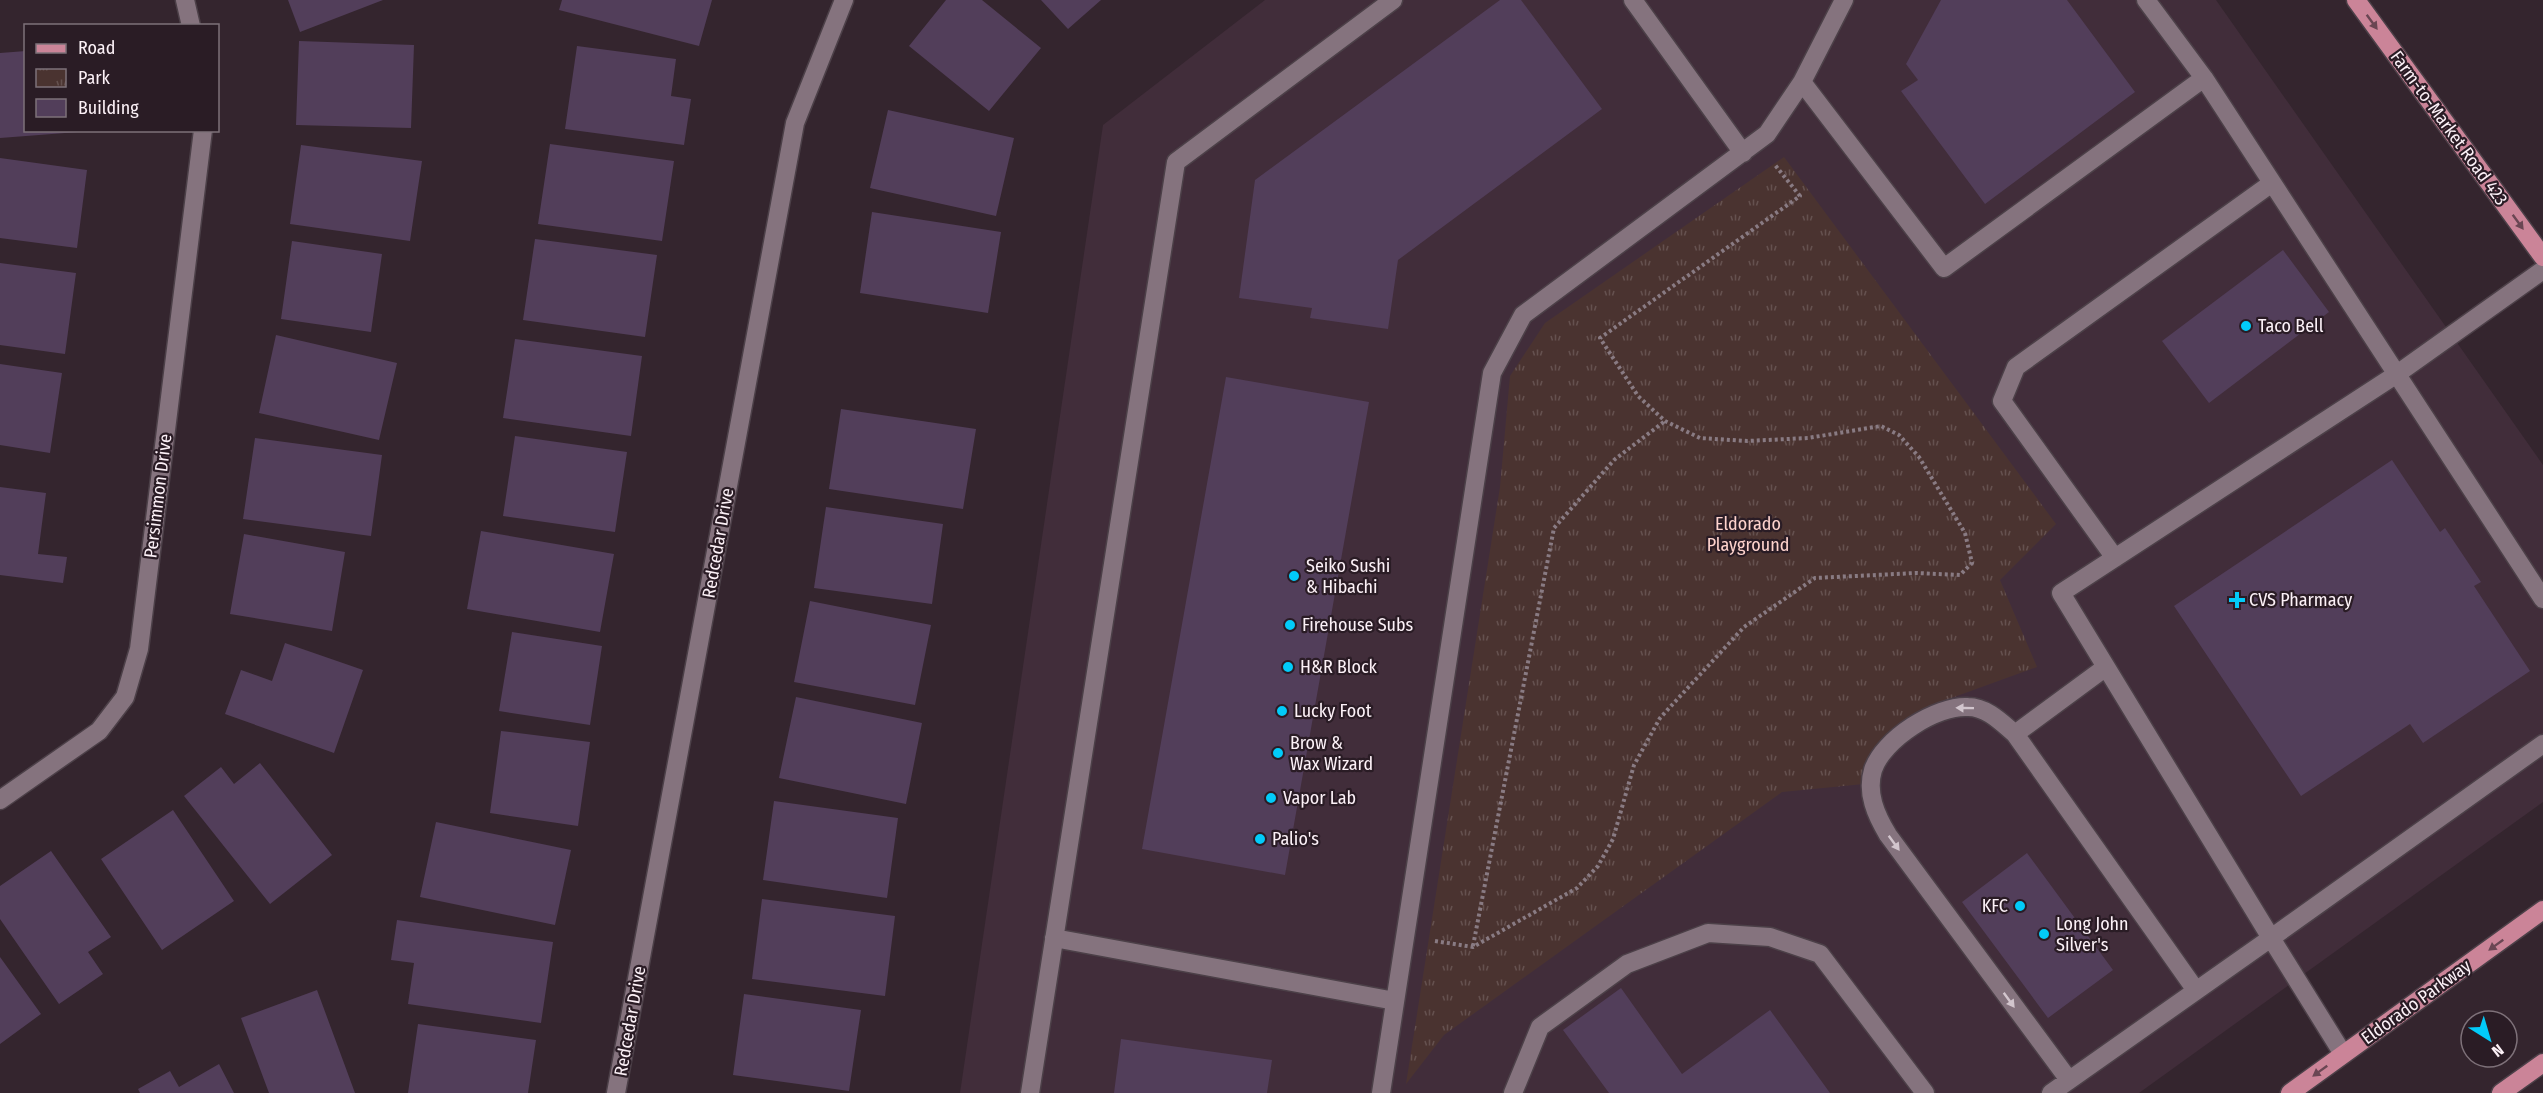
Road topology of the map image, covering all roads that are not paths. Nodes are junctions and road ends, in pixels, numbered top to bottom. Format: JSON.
{"nodes":[{"id":1,"x":185,"y":0,"type":"edge"},
{"id":2,"x":844,"y":0,"type":"edge"},
{"id":3,"x":1394,"y":0,"type":"edge"},
{"id":4,"x":1633,"y":0,"type":"edge"},
{"id":5,"x":1844,"y":0,"type":"edge"},
{"id":6,"x":2146,"y":0,"type":"edge"},
{"id":7,"x":2356,"y":0,"type":"edge"},
{"id":8,"x":191,"y":24,"type":"edge"},
{"id":9,"x":2204,"y":78,"type":"junction"},
{"id":10,"x":1802,"y":81,"type":"junction"},
{"id":11,"x":203,"y":132,"type":"edge"},
{"id":12,"x":1749,"y":147,"type":"junction"},
{"id":13,"x":2272,"y":183,"type":"junction"},
{"id":14,"x":2543,"y":257,"type":"edge"},
{"id":15,"x":2543,"y":270,"type":"edge"},
{"id":16,"x":2397,"y":374,"type":"junction"},
{"id":17,"x":2115,"y":558,"type":"junction"},
{"id":18,"x":2543,"y":599,"type":"edge"},
{"id":19,"x":2106,"y":667,"type":"junction"},
{"id":20,"x":2015,"y":734,"type":"junction"},
{"id":21,"x":2543,"y":744,"type":"edge"},
{"id":22,"x":0,"y":800,"type":"edge"},
{"id":23,"x":2543,"y":910,"type":"edge"},
{"id":24,"x":1054,"y":938,"type":"junction"},
{"id":25,"x":2271,"y":938,"type":"junction"},
{"id":26,"x":2195,"y":989,"type":"junction"},
{"id":27,"x":1395,"y":1001,"type":"junction"},
{"id":28,"x":2343,"y":1054,"type":"junction"},
{"id":29,"x":2543,"y":1063,"type":"edge"},
{"id":30,"x":2069,"y":1080,"type":"junction"},
{"id":31,"x":616,"y":1093,"type":"edge"},
{"id":32,"x":1030,"y":1093,"type":"edge"},
{"id":33,"x":1381,"y":1093,"type":"edge"},
{"id":34,"x":1513,"y":1093,"type":"edge"},
{"id":35,"x":1925,"y":1093,"type":"edge"},
{"id":36,"x":2051,"y":1093,"type":"edge"},
{"id":37,"x":2290,"y":1093,"type":"edge"},
{"id":38,"x":2501,"y":1093,"type":"edge"}],
"edges":[{"from":1,"to":8,"type":"street"},
{"from":2,"to":31,"type":"street","name":"Redcedar Drive"},
{"from":3,"to":24,"type":"street"},
{"from":4,"to":12,"type":"street"},
{"from":5,"to":10,"type":"street"},
{"from":6,"to":9,"type":"street"},
{"from":7,"to":14,"type":"main road","name":"Farm-to-Market Road 423","one_way":true},
{"from":9,"to":10,"type":"street"},
{"from":9,"to":13,"type":"street"},
{"from":10,"to":12,"type":"street"},
{"from":11,"to":22,"type":"street","name":"Persimmon Drive"},
{"from":12,"to":27,"type":"street"},
{"from":13,"to":16,"type":"street"},
{"from":13,"to":17,"type":"street"},
{"from":15,"to":16,"type":"street"},
{"from":16,"to":17,"type":"street"},
{"from":16,"to":18,"type":"street"},
{"from":17,"to":19,"type":"street"},
{"from":19,"to":20,"type":"street"},
{"from":19,"to":25,"type":"street"},
{"from":20,"to":26,"type":"street"},
{"from":20,"to":30,"type":"street","one_way":true},
{"from":21,"to":25,"type":"street"},
{"from":23,"to":28,"type":"main road","name":"Eldorado Parkway","one_way":true},
{"from":24,"to":27,"type":"street"},
{"from":24,"to":32,"type":"street"},
{"from":25,"to":26,"type":"street"},
{"from":25,"to":28,"type":"street"},
{"from":26,"to":30,"type":"street"},
{"from":27,"to":33,"type":"street"},
{"from":28,"to":37,"type":"main road","name":"Eldorado Parkway","one_way":true},
{"from":29,"to":38,"type":"main road"},
{"from":30,"to":36,"type":"street"},
{"from":34,"to":35,"type":"street"}]}
